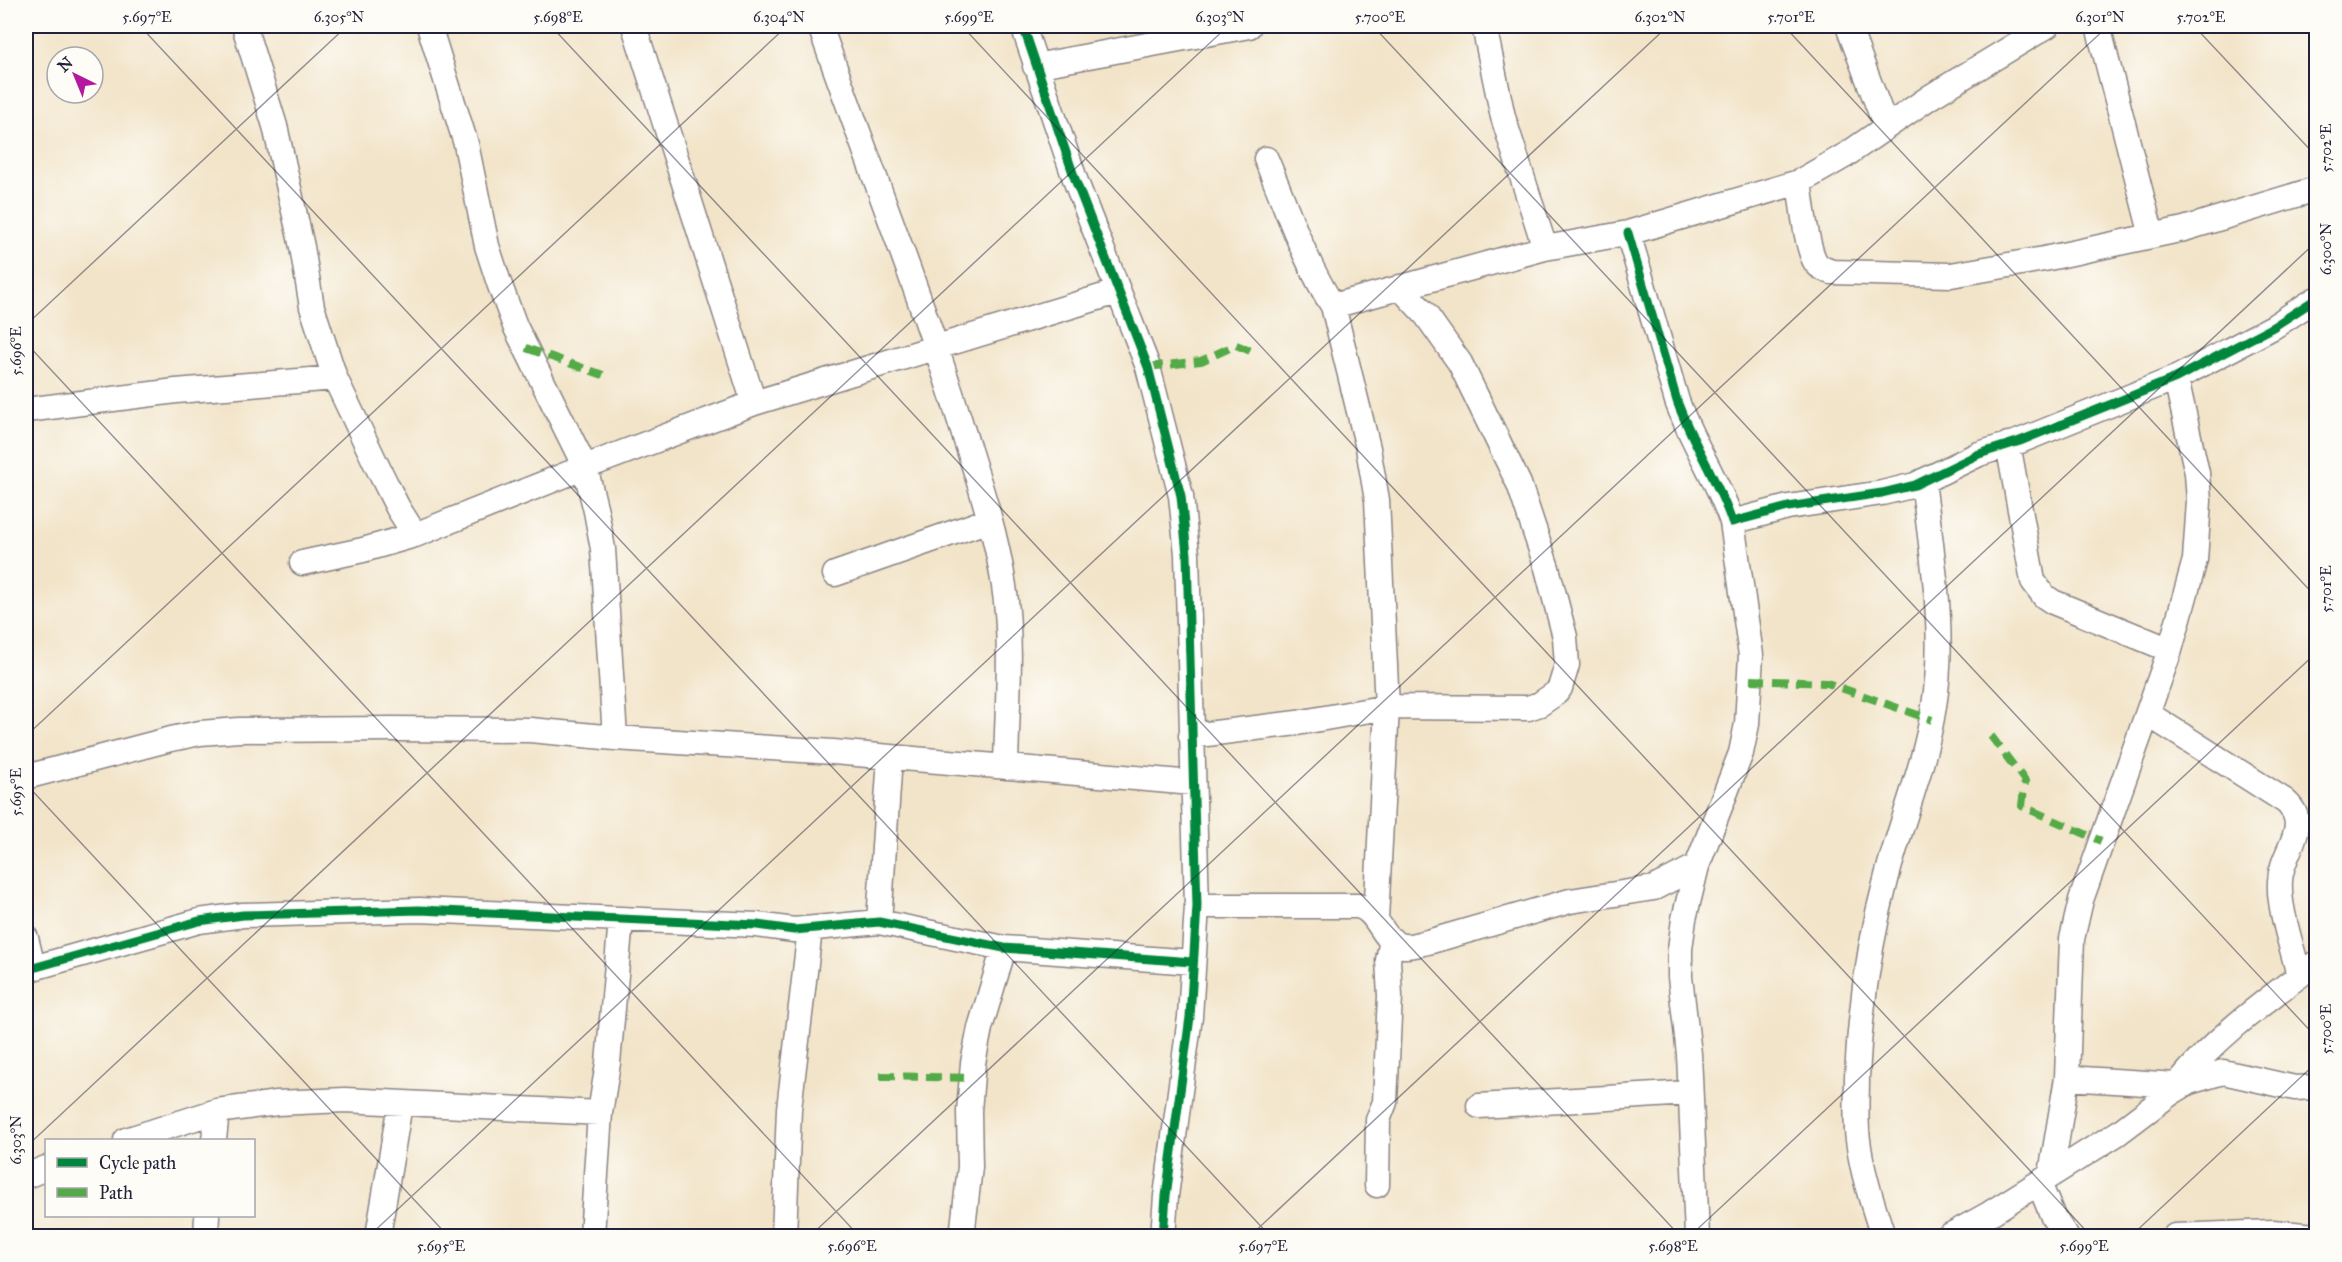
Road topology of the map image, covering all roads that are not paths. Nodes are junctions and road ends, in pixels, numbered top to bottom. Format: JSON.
{"nodes":[{"id":1,"x":244,"y":26,"type":"edge"},
{"id":2,"x":429,"y":26,"type":"edge"},
{"id":3,"x":634,"y":26,"type":"edge"},
{"id":4,"x":820,"y":26,"type":"edge"},
{"id":5,"x":1023,"y":26,"type":"edge"},
{"id":6,"x":1249,"y":26,"type":"edge"},
{"id":7,"x":1484,"y":26,"type":"edge"},
{"id":8,"x":1848,"y":26,"type":"edge"},
{"id":9,"x":2047,"y":26,"type":"edge"},
{"id":10,"x":2098,"y":26,"type":"edge"},
{"id":11,"x":1035,"y":66,"type":"junction"},
{"id":12,"x":1886,"y":127,"type":"junction"},
{"id":13,"x":1266,"y":159,"type":"dead end"},
{"id":14,"x":1799,"y":182,"type":"junction"},
{"id":15,"x":2316,"y":189,"type":"edge"},
{"id":16,"x":1628,"y":233,"type":"junction"},
{"id":17,"x":2152,"y":236,"type":"junction"},
{"id":18,"x":1545,"y":248,"type":"junction"},
{"id":19,"x":1400,"y":287,"type":"junction"},
{"id":20,"x":1117,"y":292,"type":"junction"},
{"id":21,"x":2316,"y":299,"type":"edge"},
{"id":22,"x":1333,"y":306,"type":"junction"},
{"id":23,"x":937,"y":347,"type":"junction"},
{"id":24,"x":335,"y":378,"type":"junction"},
{"id":25,"x":2176,"y":378,"type":"junction"},
{"id":26,"x":754,"y":403,"type":"junction"},
{"id":27,"x":26,"y":410,"type":"edge"},
{"id":28,"x":2008,"y":444,"type":"junction"},
{"id":29,"x":585,"y":467,"type":"junction"},
{"id":30,"x":1923,"y":481,"type":"junction"},
{"id":31,"x":989,"y":520,"type":"junction"},
{"id":32,"x":1732,"y":522,"type":"junction"},
{"id":33,"x":415,"y":535,"type":"junction"},
{"id":34,"x":302,"y":562,"type":"dead end"},
{"id":35,"x":835,"y":574,"type":"dead end"},
{"id":36,"x":2170,"y":650,"type":"junction"},
{"id":37,"x":1387,"y":707,"type":"junction"},
{"id":38,"x":2148,"y":714,"type":"junction"},
{"id":39,"x":1191,"y":736,"type":"junction"},
{"id":40,"x":615,"y":738,"type":"junction"},
{"id":41,"x":890,"y":757,"type":"junction"},
{"id":42,"x":1006,"y":767,"type":"junction"},
{"id":43,"x":26,"y":777,"type":"edge"},
{"id":44,"x":1192,"y":783,"type":"junction"},
{"id":45,"x":1697,"y":866,"type":"junction"},
{"id":46,"x":1654,"y":888,"type":"junction"},
{"id":47,"x":1197,"y":906,"type":"junction"},
{"id":48,"x":1376,"y":919,"type":"junction"},
{"id":49,"x":1684,"y":919,"type":"junction"},
{"id":50,"x":621,"y":920,"type":"junction"},
{"id":51,"x":879,"y":922,"type":"junction"},
{"id":52,"x":810,"y":929,"type":"junction"},
{"id":53,"x":26,"y":938,"type":"edge"},
{"id":54,"x":1392,"y":940,"type":"junction"},
{"id":55,"x":1004,"y":948,"type":"junction"},
{"id":56,"x":1192,"y":962,"type":"junction"},
{"id":57,"x":29,"y":969,"type":"edge"},
{"id":58,"x":2308,"y":969,"type":"edge"},
{"id":59,"x":2067,"y":1078,"type":"junction"},
{"id":60,"x":2316,"y":1087,"type":"edge"},
{"id":61,"x":2174,"y":1089,"type":"junction"},
{"id":62,"x":1689,"y":1093,"type":"junction"},
{"id":63,"x":400,"y":1104,"type":"junction"},
{"id":64,"x":1479,"y":1106,"type":"dead end"},
{"id":65,"x":217,"y":1111,"type":"junction"},
{"id":66,"x":600,"y":1113,"type":"junction"},
{"id":67,"x":129,"y":1139,"type":"edge"},
{"id":68,"x":214,"y":1139,"type":"edge"},
{"id":69,"x":45,"y":1168,"type":"edge"},
{"id":70,"x":26,"y":1176,"type":"edge"},
{"id":71,"x":2045,"y":1179,"type":"junction"},
{"id":72,"x":1377,"y":1185,"type":"dead end"},
{"id":73,"x":207,"y":1217,"type":"edge"},
{"id":74,"x":206,"y":1236,"type":"edge"},
{"id":75,"x":378,"y":1236,"type":"edge"},
{"id":76,"x":592,"y":1236,"type":"edge"},
{"id":77,"x":784,"y":1236,"type":"edge"},
{"id":78,"x":962,"y":1236,"type":"edge"},
{"id":79,"x":1163,"y":1236,"type":"edge"},
{"id":80,"x":1697,"y":1236,"type":"edge"},
{"id":81,"x":1883,"y":1236,"type":"edge"},
{"id":82,"x":1949,"y":1236,"type":"edge"},
{"id":83,"x":2066,"y":1236,"type":"edge"},
{"id":84,"x":2175,"y":1236,"type":"edge"},
{"id":85,"x":2316,"y":1236,"type":"edge"}],
"edges":[{"from":1,"to":24,"type":"street"},
{"from":2,"to":29,"type":"street"},
{"from":3,"to":26,"type":"street"},
{"from":4,"to":23,"type":"street"},
{"from":5,"to":11,"type":"street"},
{"from":6,"to":11,"type":"street"},
{"from":7,"to":18,"type":"street"},
{"from":8,"to":12,"type":"street"},
{"from":9,"to":12,"type":"street"},
{"from":10,"to":17,"type":"street"},
{"from":11,"to":20,"type":"street"},
{"from":12,"to":14,"type":"street"},
{"from":13,"to":22,"type":"street"},
{"from":14,"to":16,"type":"street"},
{"from":14,"to":17,"type":"street"},
{"from":15,"to":17,"type":"street"},
{"from":16,"to":18,"type":"street"},
{"from":16,"to":32,"type":"street"},
{"from":18,"to":19,"type":"street"},
{"from":19,"to":22,"type":"street"},
{"from":19,"to":37,"type":"street"},
{"from":20,"to":23,"type":"street"},
{"from":20,"to":39,"type":"street"},
{"from":21,"to":25,"type":"street"},
{"from":22,"to":37,"type":"street"},
{"from":23,"to":26,"type":"street"},
{"from":23,"to":31,"type":"street"},
{"from":24,"to":27,"type":"street"},
{"from":24,"to":33,"type":"street"},
{"from":25,"to":28,"type":"street"},
{"from":25,"to":36,"type":"street"},
{"from":26,"to":29,"type":"street"},
{"from":28,"to":30,"type":"street"},
{"from":28,"to":36,"type":"street"},
{"from":29,"to":33,"type":"street"},
{"from":29,"to":40,"type":"street"},
{"from":30,"to":32,"type":"street"},
{"from":30,"to":81,"type":"street"},
{"from":31,"to":35,"type":"street"},
{"from":31,"to":42,"type":"street"},
{"from":32,"to":45,"type":"street"},
{"from":33,"to":34,"type":"street"},
{"from":36,"to":38,"type":"street"},
{"from":37,"to":39,"type":"street"},
{"from":37,"to":48,"type":"street"},
{"from":38,"to":58,"type":"street"},
{"from":38,"to":59,"type":"street"},
{"from":39,"to":44,"type":"street"},
{"from":40,"to":41,"type":"street"},
{"from":40,"to":43,"type":"street"},
{"from":41,"to":42,"type":"street"},
{"from":41,"to":51,"type":"street"},
{"from":42,"to":44,"type":"street"},
{"from":44,"to":47,"type":"street"},
{"from":45,"to":46,"type":"street"},
{"from":45,"to":49,"type":"street"},
{"from":46,"to":49,"type":"street"},
{"from":46,"to":54,"type":"street"},
{"from":47,"to":48,"type":"street"},
{"from":47,"to":56,"type":"street"},
{"from":48,"to":54,"type":"street"},
{"from":49,"to":62,"type":"street"},
{"from":50,"to":52,"type":"street"},
{"from":50,"to":57,"type":"street"},
{"from":50,"to":66,"type":"street"},
{"from":51,"to":52,"type":"street"},
{"from":51,"to":55,"type":"street"},
{"from":52,"to":77,"type":"street"},
{"from":53,"to":57,"type":"street"},
{"from":54,"to":72,"type":"street"},
{"from":55,"to":56,"type":"street"},
{"from":55,"to":78,"type":"street"},
{"from":56,"to":79,"type":"street"},
{"from":58,"to":61,"type":"street"},
{"from":59,"to":61,"type":"street"},
{"from":59,"to":71,"type":"street"},
{"from":60,"to":61,"type":"street"},
{"from":61,"to":71,"type":"street"},
{"from":62,"to":64,"type":"street"},
{"from":62,"to":80,"type":"street"},
{"from":63,"to":65,"type":"street"},
{"from":63,"to":66,"type":"street"},
{"from":63,"to":75,"type":"street"},
{"from":65,"to":67,"type":"street"},
{"from":65,"to":68,"type":"street"},
{"from":66,"to":76,"type":"street"},
{"from":69,"to":70,"type":"street"},
{"from":71,"to":82,"type":"street"},
{"from":71,"to":83,"type":"street"},
{"from":73,"to":74,"type":"street"},
{"from":84,"to":85,"type":"street"}]}
